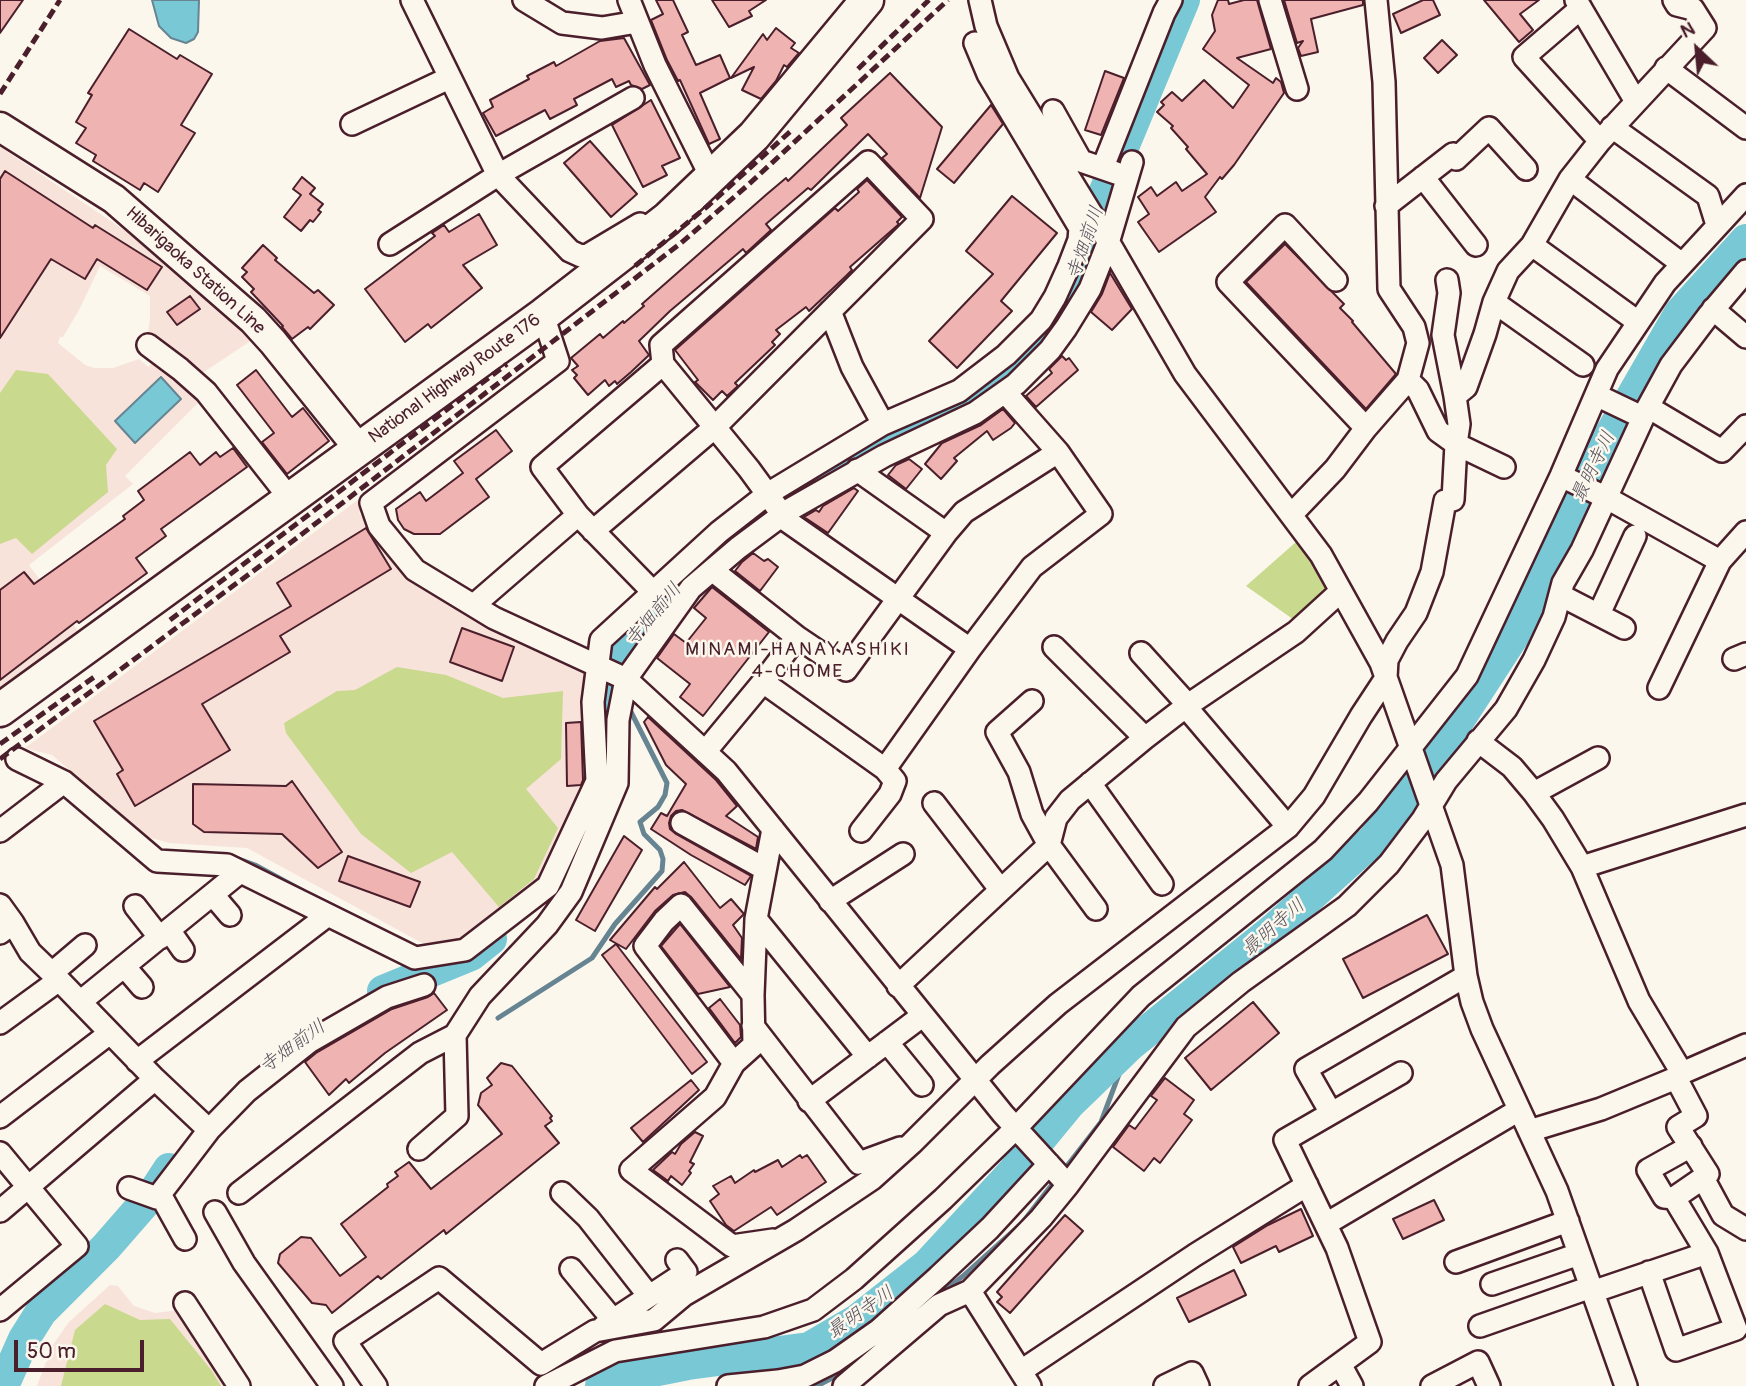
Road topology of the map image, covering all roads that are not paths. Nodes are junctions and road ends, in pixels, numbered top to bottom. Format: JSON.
{"nodes":[{"id":1,"x":411,"y":0,"type":"edge"},
{"id":2,"x":524,"y":0,"type":"edge"},
{"id":3,"x":629,"y":0,"type":"edge"},
{"id":4,"x":867,"y":0,"type":"edge"},
{"id":5,"x":980,"y":0,"type":"edge"},
{"id":6,"x":1171,"y":0,"type":"edge"},
{"id":7,"x":1270,"y":0,"type":"edge"},
{"id":8,"x":1376,"y":0,"type":"edge"},
{"id":9,"x":1674,"y":0,"type":"edge"},
{"id":10,"x":1579,"y":4,"type":"edge"},
{"id":11,"x":637,"y":22,"type":"junction"},
{"id":12,"x":975,"y":43,"type":"dead end"},
{"id":13,"x":1666,"y":68,"type":"junction"},
{"id":14,"x":449,"y":78,"type":"junction"},
{"id":15,"x":1297,"y":89,"type":"dead end"},
{"id":16,"x":633,"y":98,"type":"dead end"},
{"id":17,"x":1635,"y":100,"type":"junction"},
{"id":18,"x":1053,"y":111,"type":"dead end"},
{"id":19,"x":352,"y":124,"type":"dead end"},
{"id":20,"x":0,"y":127,"type":"edge"},
{"id":21,"x":1746,"y":128,"type":"edge"},
{"id":22,"x":1606,"y":134,"type":"junction"},
{"id":23,"x":1103,"y":167,"type":"junction"},
{"id":24,"x":1526,"y":169,"type":"dead end"},
{"id":25,"x":498,"y":174,"type":"junction"},
{"id":26,"x":711,"y":177,"type":"junction"},
{"id":27,"x":1423,"y":177,"type":"junction"},
{"id":28,"x":1570,"y":179,"type":"junction"},
{"id":29,"x":1746,"y":195,"type":"edge"},
{"id":30,"x":1386,"y":206,"type":"junction"},
{"id":31,"x":667,"y":219,"type":"junction"},
{"id":32,"x":1717,"y":225,"type":"junction"},
{"id":33,"x":1106,"y":239,"type":"junction"},
{"id":34,"x":390,"y":244,"type":"dead end"},
{"id":35,"x":1476,"y":244,"type":"dead end"},
{"id":36,"x":1532,"y":245,"type":"junction"},
{"id":37,"x":1682,"y":264,"type":"junction"},
{"id":38,"x":1746,"y":271,"type":"edge"},
{"id":39,"x":1336,"y":280,"type":"dead end"},
{"id":40,"x":1447,"y":280,"type":"dead end"},
{"id":41,"x":1493,"y":303,"type":"junction"},
{"id":42,"x":1713,"y":309,"type":"junction"},
{"id":43,"x":830,"y":311,"type":"junction"},
{"id":44,"x":543,"y":315,"type":"junction"},
{"id":45,"x":1638,"y":322,"type":"junction"},
{"id":46,"x":1746,"y":337,"type":"edge"},
{"id":47,"x":148,"y":345,"type":"dead end"},
{"id":48,"x":663,"y":364,"type":"junction"},
{"id":49,"x":1583,"y":365,"type":"dead end"},
{"id":50,"x":1408,"y":380,"type":"junction"},
{"id":51,"x":1005,"y":392,"type":"junction"},
{"id":52,"x":1596,"y":395,"type":"junction"},
{"id":53,"x":1455,"y":397,"type":"junction"},
{"id":54,"x":1645,"y":412,"type":"junction"},
{"id":55,"x":883,"y":424,"type":"junction"},
{"id":56,"x":1746,"y":426,"type":"edge"},
{"id":57,"x":715,"y":427,"type":"junction"},
{"id":58,"x":1366,"y":428,"type":"junction"},
{"id":59,"x":1455,"y":444,"type":"junction"},
{"id":60,"x":359,"y":449,"type":"junction"},
{"id":61,"x":1058,"y":452,"type":"junction"},
{"id":62,"x":1504,"y":467,"type":"dead end"},
{"id":63,"x":858,"y":470,"type":"junction"},
{"id":64,"x":1563,"y":477,"type":"junction"},
{"id":65,"x":768,"y":495,"type":"junction"},
{"id":66,"x":1605,"y":497,"type":"junction"},
{"id":67,"x":291,"y":500,"type":"junction"},
{"id":68,"x":578,"y":515,"type":"junction"},
{"id":69,"x":782,"y":515,"type":"junction"},
{"id":70,"x":1292,"y":515,"type":"junction"},
{"id":71,"x":593,"y":531,"type":"junction"},
{"id":72,"x":1746,"y":532,"type":"edge"},
{"id":73,"x":946,"y":533,"type":"junction"},
{"id":74,"x":1635,"y":536,"type":"dead end"},
{"id":75,"x":1720,"y":561,"type":"junction"},
{"id":76,"x":712,"y":570,"type":"junction"},
{"id":77,"x":1341,"y":591,"type":"junction"},
{"id":78,"x":653,"y":592,"type":"junction"},
{"id":79,"x":1560,"y":595,"type":"junction"},
{"id":80,"x":898,"y":599,"type":"junction"},
{"id":81,"x":474,"y":605,"type":"junction"},
{"id":82,"x":1599,"y":614,"type":"junction"},
{"id":83,"x":1624,"y":628,"type":"dead end"},
{"id":84,"x":797,"y":637,"type":"junction"},
{"id":85,"x":970,"y":649,"type":"junction"},
{"id":86,"x":1142,"y":653,"type":"dead end"},
{"id":87,"x":1059,"y":658,"type":"dead end"},
{"id":88,"x":613,"y":673,"type":"junction"},
{"id":89,"x":1386,"y":678,"type":"junction"},
{"id":90,"x":763,"y":682,"type":"junction"},
{"id":91,"x":1659,"y":688,"type":"dead end"},
{"id":92,"x":1032,"y":701,"type":"dead end"},
{"id":93,"x":1187,"y":706,"type":"junction"},
{"id":94,"x":0,"y":710,"type":"edge"},
{"id":95,"x":1145,"y":738,"type":"junction"},
{"id":96,"x":1478,"y":741,"type":"junction"},
{"id":97,"x":705,"y":752,"type":"junction"},
{"id":98,"x":1413,"y":752,"type":"junction"},
{"id":99,"x":1598,"y":758,"type":"dead end"},
{"id":100,"x":17,"y":759,"type":"dead end"},
{"id":101,"x":885,"y":769,"type":"junction"},
{"id":102,"x":64,"y":782,"type":"junction"},
{"id":103,"x":1090,"y":783,"type":"junction"},
{"id":104,"x":1534,"y":793,"type":"junction"},
{"id":105,"x":1431,"y":801,"type":"junction"},
{"id":106,"x":934,"y":803,"type":"dead end"},
{"id":107,"x":1746,"y":815,"type":"edge"},
{"id":108,"x":682,"y":824,"type":"dead end"},
{"id":109,"x":1288,"y":827,"type":"junction"},
{"id":110,"x":773,"y":829,"type":"junction"},
{"id":111,"x":0,"y":831,"type":"edge"},
{"id":112,"x":861,"y":831,"type":"dead end"},
{"id":113,"x":1049,"y":845,"type":"junction"},
{"id":114,"x":903,"y":853,"type":"dead end"},
{"id":115,"x":1581,"y":867,"type":"junction"},
{"id":116,"x":765,"y":869,"type":"junction"},
{"id":117,"x":240,"y":872,"type":"junction"},
{"id":118,"x":1163,"y":884,"type":"dead end"},
{"id":119,"x":1000,"y":889,"type":"junction"},
{"id":120,"x":213,"y":895,"type":"junction"},
{"id":121,"x":830,"y":901,"type":"junction"},
{"id":122,"x":0,"y":905,"type":"edge"},
{"id":123,"x":135,"y":906,"type":"dead end"},
{"id":124,"x":1096,"y":909,"type":"dead end"},
{"id":125,"x":230,"y":915,"type":"dead end"},
{"id":126,"x":328,"y":915,"type":"junction"},
{"id":127,"x":756,"y":919,"type":"junction"},
{"id":128,"x":6,"y":928,"type":"edge"},
{"id":129,"x":164,"y":934,"type":"junction"},
{"id":130,"x":85,"y":945,"type":"dead end"},
{"id":131,"x":183,"y":950,"type":"dead end"},
{"id":132,"x":124,"y":967,"type":"junction"},
{"id":133,"x":55,"y":976,"type":"junction"},
{"id":134,"x":1466,"y":976,"type":"junction"},
{"id":135,"x":424,"y":985,"type":"dead end"},
{"id":136,"x":898,"y":986,"type":"junction"},
{"id":137,"x":142,"y":987,"type":"dead end"},
{"id":138,"x":753,"y":995,"type":"junction"},
{"id":139,"x":80,"y":1002,"type":"junction"},
{"id":140,"x":922,"y":1016,"type":"junction"},
{"id":141,"x":0,"y":1023,"type":"edge"},
{"id":142,"x":753,"y":1026,"type":"junction"},
{"id":143,"x":110,"y":1032,"type":"junction"},
{"id":144,"x":456,"y":1035,"type":"junction"},
{"id":145,"x":887,"y":1042,"type":"junction"},
{"id":146,"x":1746,"y":1045,"type":"edge"},
{"id":147,"x":867,"y":1057,"type":"junction"},
{"id":148,"x":137,"y":1060,"type":"junction"},
{"id":149,"x":734,"y":1063,"type":"junction"},
{"id":150,"x":1401,"y":1073,"type":"dead end"},
{"id":151,"x":1679,"y":1076,"type":"junction"},
{"id":152,"x":155,"y":1079,"type":"junction"},
{"id":153,"x":975,"y":1080,"type":"junction"},
{"id":154,"x":922,"y":1085,"type":"dead end"},
{"id":155,"x":809,"y":1101,"type":"junction"},
{"id":156,"x":1519,"y":1110,"type":"junction"},
{"id":157,"x":1331,"y":1113,"type":"junction"},
{"id":158,"x":0,"y":1117,"type":"edge"},
{"id":159,"x":205,"y":1126,"type":"junction"},
{"id":160,"x":1019,"y":1131,"type":"junction"},
{"id":161,"x":1529,"y":1131,"type":"junction"},
{"id":162,"x":912,"y":1143,"type":"junction"},
{"id":163,"x":1691,"y":1146,"type":"junction"},
{"id":164,"x":419,"y":1149,"type":"dead end"},
{"id":165,"x":0,"y":1153,"type":"edge"},
{"id":166,"x":1056,"y":1172,"type":"junction"},
{"id":167,"x":1703,"y":1178,"type":"junction"},
{"id":168,"x":1307,"y":1185,"type":"junction"},
{"id":169,"x":29,"y":1187,"type":"junction"},
{"id":170,"x":129,"y":1188,"type":"dead end"},
{"id":171,"x":239,"y":1193,"type":"dead end"},
{"id":172,"x":562,"y":1193,"type":"dead end"},
{"id":173,"x":158,"y":1196,"type":"junction"},
{"id":174,"x":1674,"y":1198,"type":"junction"},
{"id":175,"x":0,"y":1211,"type":"edge"},
{"id":176,"x":215,"y":1212,"type":"dead end"},
{"id":177,"x":1568,"y":1221,"type":"junction"},
{"id":178,"x":1326,"y":1224,"type":"junction"},
{"id":179,"x":1746,"y":1229,"type":"edge"},
{"id":180,"x":185,"y":1239,"type":"dead end"},
{"id":181,"x":782,"y":1239,"type":"junction"},
{"id":182,"x":1707,"y":1253,"type":"junction"},
{"id":183,"x":1579,"y":1254,"type":"junction"},
{"id":184,"x":677,"y":1260,"type":"dead end"},
{"id":185,"x":1456,"y":1262,"type":"dead end"},
{"id":186,"x":571,"y":1269,"type":"dead end"},
{"id":187,"x":1649,"y":1272,"type":"junction"},
{"id":188,"x":1492,"y":1284,"type":"dead end"},
{"id":189,"x":1591,"y":1290,"type":"junction"},
{"id":190,"x":970,"y":1291,"type":"junction"},
{"id":191,"x":649,"y":1296,"type":"junction"},
{"id":192,"x":185,"y":1303,"type":"dead end"},
{"id":193,"x":0,"y":1310,"type":"edge"},
{"id":194,"x":604,"y":1326,"type":"junction"},
{"id":195,"x":1480,"y":1326,"type":"dead end"},
{"id":196,"x":1339,"y":1364,"type":"junction"},
{"id":197,"x":1025,"y":1378,"type":"edge"},
{"id":198,"x":239,"y":1386,"type":"edge"},
{"id":199,"x":332,"y":1386,"type":"edge"},
{"id":200,"x":376,"y":1386,"type":"edge"},
{"id":201,"x":546,"y":1386,"type":"edge"},
{"id":202,"x":728,"y":1386,"type":"edge"},
{"id":203,"x":844,"y":1386,"type":"edge"},
{"id":204,"x":1166,"y":1386,"type":"edge"},
{"id":205,"x":1198,"y":1386,"type":"edge"},
{"id":206,"x":1310,"y":1386,"type":"edge"},
{"id":207,"x":1352,"y":1386,"type":"edge"},
{"id":208,"x":1432,"y":1386,"type":"edge"},
{"id":209,"x":1489,"y":1386,"type":"edge"},
{"id":210,"x":1626,"y":1386,"type":"edge"}],
"edges":[{"from":1,"to":14,"type":"street"},
{"from":2,"to":11,"type":"street"},
{"from":3,"to":11,"type":"street"},
{"from":4,"to":26,"type":"highway","name":"National Highway Route 176"},
{"from":5,"to":33,"type":"street"},
{"from":6,"to":23,"type":"street"},
{"from":7,"to":15,"type":"street"},
{"from":8,"to":30,"type":"street"},
{"from":9,"to":13,"type":"street"},
{"from":10,"to":17,"type":"street"},
{"from":10,"to":22,"type":"street"},
{"from":11,"to":26,"type":"street"},
{"from":12,"to":55,"type":"street"},
{"from":13,"to":17,"type":"street"},
{"from":13,"to":21,"type":"street"},
{"from":14,"to":19,"type":"street"},
{"from":14,"to":25,"type":"street"},
{"from":16,"to":25,"type":"street"},
{"from":17,"to":22,"type":"street"},
{"from":18,"to":23,"type":"street"},
{"from":20,"to":60,"type":"main road","name":"Hibarigaoka Station Line"},
{"from":22,"to":28,"type":"street"},
{"from":22,"to":32,"type":"street"},
{"from":23,"to":33,"type":"street"},
{"from":24,"to":27,"type":"street"},
{"from":25,"to":31,"type":"street"},
{"from":25,"to":34,"type":"street"},
{"from":26,"to":31,"type":"highway","name":"National Highway Route 176"},
{"from":27,"to":30,"type":"street"},
{"from":27,"to":35,"type":"street"},
{"from":28,"to":36,"type":"street"},
{"from":28,"to":37,"type":"street"},
{"from":29,"to":32,"type":"street"},
{"from":30,"to":50,"type":"street"},
{"from":31,"to":44,"type":"highway","name":"National Highway Route 176"},
{"from":32,"to":37,"type":"street"},
{"from":33,"to":51,"type":"street"},
{"from":33,"to":70,"type":"street"},
{"from":36,"to":41,"type":"street"},
{"from":36,"to":45,"type":"street"},
{"from":37,"to":45,"type":"street"},
{"from":38,"to":42,"type":"street"},
{"from":39,"to":58,"type":"street"},
{"from":40,"to":53,"type":"street"},
{"from":41,"to":49,"type":"street"},
{"from":41,"to":53,"type":"street"},
{"from":42,"to":46,"type":"street"},
{"from":42,"to":54,"type":"street"},
{"from":43,"to":48,"type":"street"},
{"from":43,"to":55,"type":"street"},
{"from":43,"to":57,"type":"street"},
{"from":44,"to":60,"type":"highway","name":"National Highway Route 176"},
{"from":44,"to":81,"type":"street"},
{"from":45,"to":52,"type":"street"},
{"from":47,"to":67,"type":"street"},
{"from":48,"to":57,"type":"street"},
{"from":48,"to":68,"type":"street"},
{"from":50,"to":58,"type":"street"},
{"from":50,"to":59,"type":"street"},
{"from":51,"to":61,"type":"street"},
{"from":51,"to":63,"type":"street"},
{"from":52,"to":54,"type":"street"},
{"from":52,"to":64,"type":"street"},
{"from":53,"to":59,"type":"street"},
{"from":54,"to":56,"type":"street"},
{"from":54,"to":66,"type":"street"},
{"from":55,"to":65,"type":"street"},
{"from":57,"to":65,"type":"street"},
{"from":57,"to":71,"type":"street"},
{"from":58,"to":70,"type":"street"},
{"from":59,"to":62,"type":"street"},
{"from":59,"to":89,"type":"street"},
{"from":60,"to":67,"type":"highway","name":"National Highway Route 176"},
{"from":61,"to":73,"type":"street"},
{"from":61,"to":85,"type":"street"},
{"from":63,"to":69,"type":"street"},
{"from":63,"to":73,"type":"street"},
{"from":64,"to":66,"type":"street"},
{"from":64,"to":98,"type":"street"},
{"from":65,"to":69,"type":"street"},
{"from":65,"to":78,"type":"street"},
{"from":66,"to":75,"type":"street"},
{"from":66,"to":79,"type":"street"},
{"from":67,"to":94,"type":"highway","name":"National Highway Route 176"},
{"from":68,"to":71,"type":"street"},
{"from":68,"to":81,"type":"street"},
{"from":69,"to":76,"type":"street"},
{"from":69,"to":80,"type":"street"},
{"from":70,"to":77,"type":"street"},
{"from":71,"to":78,"type":"street"},
{"from":72,"to":75,"type":"street"},
{"from":73,"to":80,"type":"street"},
{"from":74,"to":82,"type":"street"},
{"from":75,"to":91,"type":"street"},
{"from":76,"to":84,"type":"street"},
{"from":76,"to":88,"type":"street"},
{"from":77,"to":89,"type":"street"},
{"from":77,"to":93,"type":"street"},
{"from":78,"to":88,"type":"street"},
{"from":79,"to":82,"type":"street"},
{"from":79,"to":96,"type":"street"},
{"from":80,"to":84,"type":"street"},
{"from":80,"to":85,"type":"street"},
{"from":81,"to":88,"type":"street"},
{"from":82,"to":83,"type":"street"},
{"from":84,"to":90,"type":"street"},
{"from":85,"to":101,"type":"street"},
{"from":86,"to":93,"type":"street"},
{"from":87,"to":95,"type":"street"},
{"from":88,"to":97,"type":"street"},
{"from":88,"to":126,"type":"street"},
{"from":88,"to":144,"type":"street"},
{"from":89,"to":98,"type":"street"},
{"from":89,"to":109,"type":"street"},
{"from":90,"to":97,"type":"street"},
{"from":90,"to":101,"type":"street"},
{"from":92,"to":113,"type":"street"},
{"from":93,"to":95,"type":"street"},
{"from":93,"to":109,"type":"street"},
{"from":95,"to":103,"type":"street"},
{"from":96,"to":104,"type":"street"},
{"from":96,"to":105,"type":"street"},
{"from":97,"to":110,"type":"street"},
{"from":98,"to":105,"type":"street"},
{"from":98,"to":160,"type":"street"},
{"from":99,"to":104,"type":"street"},
{"from":100,"to":102,"type":"street"},
{"from":101,"to":112,"type":"street"},
{"from":102,"to":111,"type":"street"},
{"from":102,"to":117,"type":"street"},
{"from":103,"to":113,"type":"street"},
{"from":103,"to":118,"type":"street"},
{"from":104,"to":115,"type":"street"},
{"from":105,"to":134,"type":"street"},
{"from":105,"to":166,"type":"street"},
{"from":106,"to":119,"type":"street"},
{"from":107,"to":115,"type":"street"},
{"from":108,"to":116,"type":"street"},
{"from":109,"to":153,"type":"street"},
{"from":110,"to":116,"type":"street"},
{"from":110,"to":121,"type":"street"},
{"from":113,"to":119,"type":"street"},
{"from":113,"to":124,"type":"street"},
{"from":114,"to":121,"type":"street"},
{"from":115,"to":151,"type":"street"},
{"from":116,"to":127,"type":"street"},
{"from":117,"to":120,"type":"street"},
{"from":117,"to":126,"type":"street"},
{"from":119,"to":136,"type":"street"},
{"from":120,"to":125,"type":"street"},
{"from":120,"to":129,"type":"street"},
{"from":121,"to":136,"type":"street"},
{"from":122,"to":128,"type":"street"},
{"from":123,"to":129,"type":"street"},
{"from":126,"to":148,"type":"street"},
{"from":127,"to":138,"type":"street"},
{"from":127,"to":147,"type":"street"},
{"from":128,"to":133,"type":"street"},
{"from":129,"to":131,"type":"street"},
{"from":129,"to":132,"type":"street"},
{"from":130,"to":133,"type":"street"},
{"from":132,"to":137,"type":"street"},
{"from":132,"to":139,"type":"street"},
{"from":133,"to":139,"type":"street"},
{"from":133,"to":141,"type":"street"},
{"from":134,"to":156,"type":"street"},
{"from":134,"to":157,"type":"street"},
{"from":135,"to":159,"type":"street"},
{"from":136,"to":140,"type":"street"},
{"from":138,"to":142,"type":"street"},
{"from":138,"to":149,"type":"street"},
{"from":139,"to":143,"type":"street"},
{"from":140,"to":145,"type":"street"},
{"from":140,"to":153,"type":"street"},
{"from":142,"to":149,"type":"street"},
{"from":142,"to":155,"type":"street"},
{"from":143,"to":148,"type":"street"},
{"from":143,"to":158,"type":"street"},
{"from":144,"to":164,"type":"street"},
{"from":144,"to":171,"type":"street"},
{"from":145,"to":147,"type":"street"},
{"from":145,"to":154,"type":"street"},
{"from":146,"to":151,"type":"street"},
{"from":147,"to":155,"type":"street"},
{"from":148,"to":152,"type":"street"},
{"from":149,"to":181,"type":"street"},
{"from":150,"to":157,"type":"street"},
{"from":151,"to":161,"type":"street"},
{"from":151,"to":163,"type":"street"},
{"from":152,"to":159,"type":"street"},
{"from":152,"to":169,"type":"street"},
{"from":153,"to":160,"type":"street"},
{"from":153,"to":162,"type":"street"},
{"from":155,"to":162,"type":"street"},
{"from":156,"to":161,"type":"street"},
{"from":156,"to":178,"type":"street"},
{"from":157,"to":168,"type":"street"},
{"from":159,"to":173,"type":"street"},
{"from":160,"to":166,"type":"street"},
{"from":160,"to":201,"type":"street"},
{"from":161,"to":177,"type":"street"},
{"from":162,"to":181,"type":"street"},
{"from":163,"to":167,"type":"street"},
{"from":163,"to":174,"type":"street"},
{"from":165,"to":169,"type":"street"},
{"from":166,"to":190,"type":"street"},
{"from":166,"to":202,"type":"street"},
{"from":167,"to":174,"type":"street"},
{"from":167,"to":179,"type":"street"},
{"from":168,"to":178,"type":"street"},
{"from":168,"to":197,"type":"street"},
{"from":169,"to":175,"type":"street"},
{"from":169,"to":193,"type":"street"},
{"from":170,"to":173,"type":"street"},
{"from":172,"to":191,"type":"street"},
{"from":173,"to":180,"type":"street"},
{"from":174,"to":182,"type":"street"},
{"from":176,"to":199,"type":"street"},
{"from":177,"to":183,"type":"street"},
{"from":177,"to":185,"type":"street"},
{"from":178,"to":196,"type":"street"},
{"from":181,"to":194,"type":"street"},
{"from":182,"to":187,"type":"street"},
{"from":182,"to":187,"type":"street"},
{"from":183,"to":188,"type":"street"},
{"from":183,"to":189,"type":"street"},
{"from":184,"to":191,"type":"street"},
{"from":186,"to":194,"type":"street"},
{"from":187,"to":189,"type":"street"},
{"from":189,"to":195,"type":"street"},
{"from":189,"to":210,"type":"street"},
{"from":190,"to":197,"type":"street"},
{"from":190,"to":203,"type":"street"},
{"from":191,"to":194,"type":"street"},
{"from":192,"to":198,"type":"street"},
{"from":194,"to":200,"type":"street"},
{"from":196,"to":206,"type":"street"},
{"from":196,"to":207,"type":"street"},
{"from":204,"to":205,"type":"street"},
{"from":208,"to":209,"type":"street"}]}
